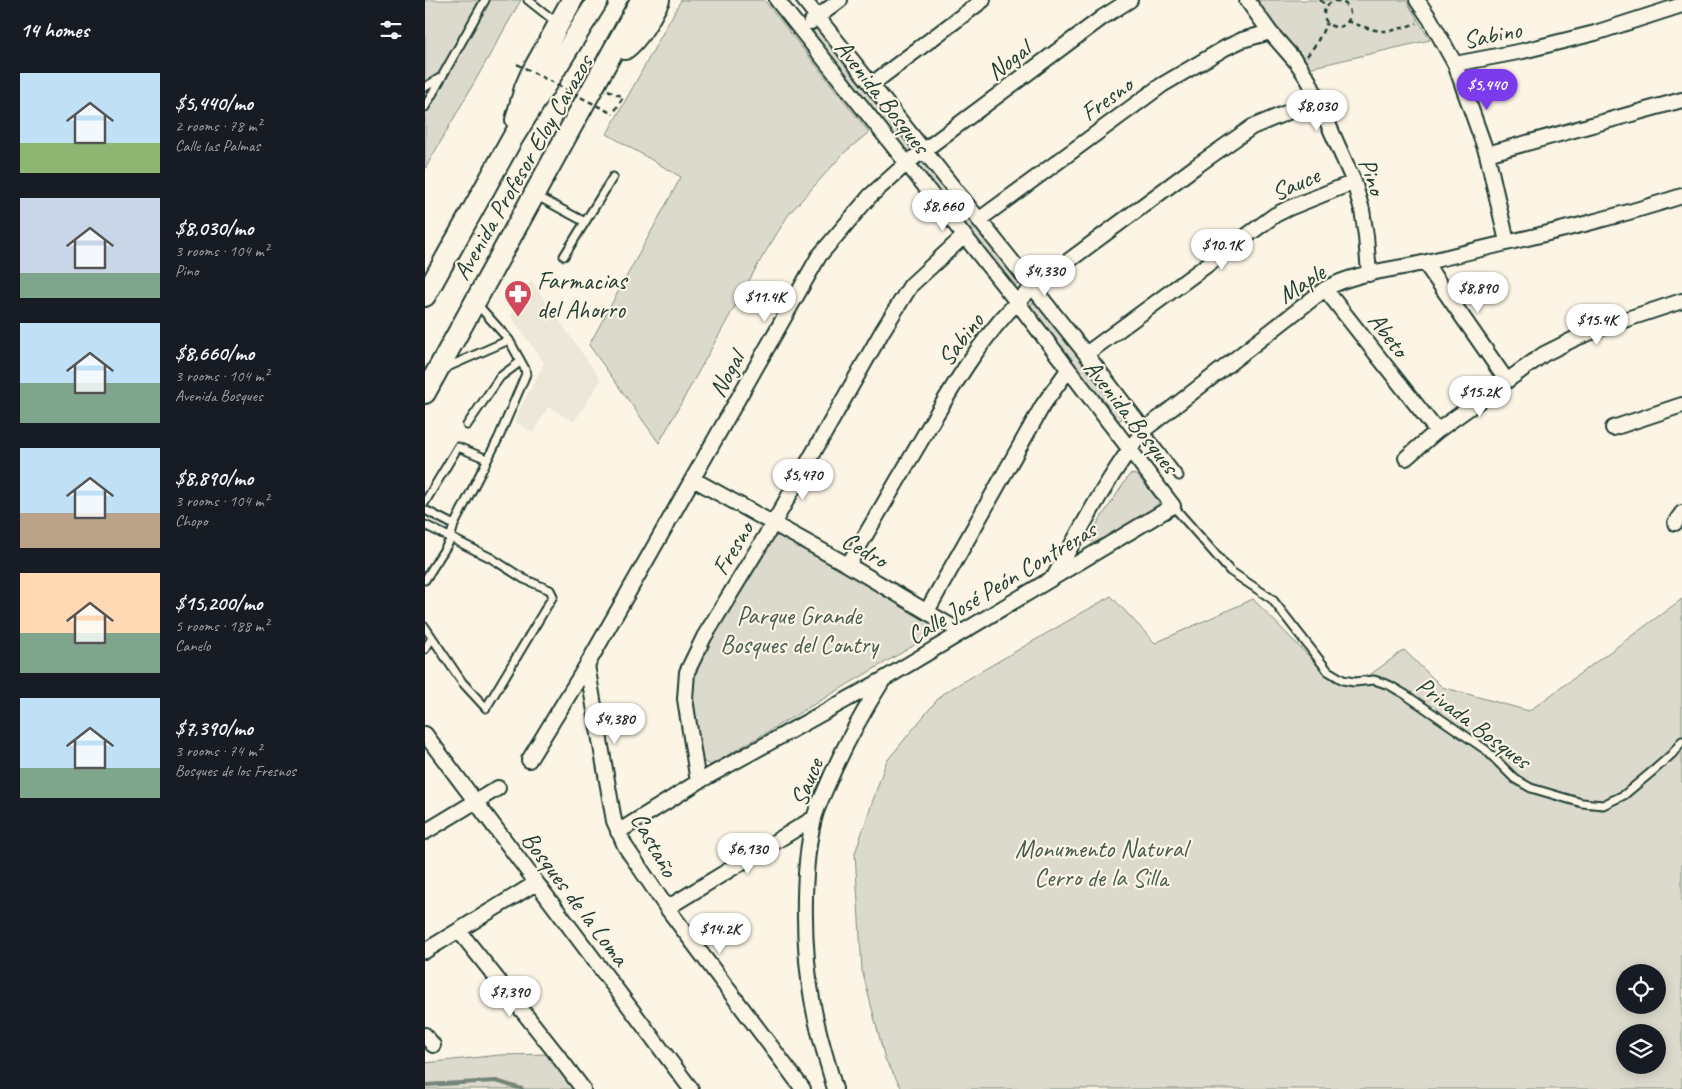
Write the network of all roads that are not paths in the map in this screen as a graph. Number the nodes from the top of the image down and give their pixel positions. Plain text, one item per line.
1 (485, 0) edge
2 (528, 0) edge
3 (572, 0) edge
4 (598, 0) edge
5 (641, 0) edge
6 (659, 0) edge
7 (777, 0) edge
8 (804, 0) edge
9 (840, 0) edge
10 (983, 0) edge
11 (1130, 0) edge
12 (1247, 0) edge
13 (1417, 0) edge
14 (1682, 5) edge
15 (817, 17) junction
16 (559, 24) junction
17 (801, 29) junction
18 (1270, 32) junction
19 (1455, 64) junction
20 (606, 65) junction
21 (442, 76) junction
22 (872, 84) junction
23 (425, 87) edge
24 (1682, 100) edge
25 (1321, 106) junction
26 (425, 107) edge
27 (512, 139) junction
28 (925, 150) junction
29 (1487, 154) junction
30 (907, 163) junction
31 (613, 176) dead end
32 (1354, 182) junction
33 (535, 194) junction
34 (1682, 196) edge
35 (980, 219) junction
36 (585, 222) junction
37 (964, 236) junction
38 (1507, 242) junction
39 (564, 256) dead end
40 (1425, 263) junction
41 (1369, 274) junction
42 (1033, 288) junction
43 (1325, 289) junction
44 (425, 296) edge
45 (1682, 301) edge
46 (475, 302) junction
47 (1017, 302) junction
48 (509, 340) junction
49 (1086, 354) junction
50 (520, 362) junction
51 (1067, 370) junction
52 (436, 372) junction
53 (1507, 381) junction
54 (425, 392) edge
55 (1682, 405) edge
56 (467, 425) dead end
57 (1613, 428) dead end
58 (1144, 430) junction
59 (1437, 431) junction
60 (1129, 449) junction
61 (1406, 458) dead end
62 (487, 459) junction
63 (1179, 476) dead end
64 (693, 479) junction
65 (425, 502) edge
66 (1173, 506) junction
67 (425, 510) edge
68 (773, 524) junction
69 (425, 525) edge
70 (454, 525) junction
71 (450, 537) junction
72 (848, 565) junction
73 (1053, 578) junction
74 (425, 580) edge
75 (927, 611) junction
76 (425, 627) edge
77 (961, 632) junction
78 (432, 638) junction
79 (425, 649) edge
80 (587, 665) junction
81 (884, 679) junction
82 (425, 734) edge
83 (1682, 741) edge
84 (529, 760) dead end
85 (698, 782) junction
86 (498, 788) dead end
87 (476, 801) junction
88 (814, 818) junction
89 (425, 832) edge
90 (618, 832) junction
91 (536, 883) junction
92 (667, 908) junction
93 (459, 931) junction
94 (425, 951) edge
95 (583, 1089) edge
96 (691, 1089) edge
97 (803, 1089) edge
98 (835, 1089) edge

1 - 21 lane
2 - 16 lane
3 - 16 main road
4 - 27 main road, Avenida Profesor Eloy Cavazos
5 - 20 main road
6 - 20 main road, Avenida Profesor Eloy Cavazos
7 - 17 street, Avenida Bosques
8 - 15 street, Avenida Bosques
9 - 15 street
10 - 22 street
11 - 28 street, Nogal
12 - 18 street, Pino
13 - 19 street
14 - 19 street, Sabino
15 - 17 street
15 - 22 street, Avenida Bosques
16 - 27 main road
17 - 30 street, Avenida Bosques
18 - 25 street, Pino
18 - 35 street, Fresno
19 - 29 street
20 - 33 main road, Avenida Profesor Eloy Cavazos
21 - 23 lane
21 - 26 lane
22 - 28 street, Avenida Bosques
24 - 29 street
25 - 32 street, Pino
25 - 42 street, Sabino
27 - 44 main road, Avenida Profesor Eloy Cavazos
28 - 30 street, Nogal
28 - 35 street, Avenida Bosques
29 - 38 street
30 - 37 street, Avenida Bosques
30 - 64 street, Nogal
31 - 36 lane
32 - 41 street, Pino
32 - 49 street, Sauce
33 - 36 lane
33 - 46 main road, Avenida Profesor Eloy Cavazos
34 - 38 street, Maple
35 - 42 street, Avenida Bosques
36 - 39 lane
37 - 47 street, Avenida Bosques
37 - 68 street, Fresno
38 - 40 street, Maple
40 - 41 street, Maple
40 - 53 street
41 - 43 street, Maple
42 - 47 street, Sabino
42 - 49 street, Avenida Bosques
43 - 58 street, Maple
43 - 59 street, Abeto
45 - 53 street
46 - 48 lane
46 - 52 main road, Avenida Profesor Eloy Cavazos
47 - 51 street, Avenida Bosques
47 - 72 street, Sabino
48 - 50 lane
48 - 52 lane
49 - 58 street, Avenida Bosques
50 - 56 lane
50 - 62 lane
51 - 60 street, Avenida Bosques
51 - 75 street
52 - 54 main road, Avenida Profesor Eloy Cavazos
53 - 59 street
55 - 57 street
58 - 60 street, Maple
58 - 63 lane
59 - 61 street
60 - 66 street, Avenida Bosques
60 - 73 street, Maple
62 - 65 lane
62 - 70 lane
64 - 68 street, Cedro
64 - 80 street, Nogal
66 - 73 street, Calle José Peón Contreras
66 - 83 lane, Privada Bosques
67 - 70 lane
68 - 72 street, Cedro
68 - 85 street, Fresno
69 - 71 lane
70 - 71 lane
71 - 74 lane
71 - 78 lane
72 - 75 street, Cedro
73 - 77 street, Calle José Peón Contreras
75 - 77 street, Cedro
76 - 78 lane
77 - 81 street, Calle José Peón Contreras
78 - 79 lane
80 - 84 street, Nogal
80 - 90 street, Castaño
81 - 85 street, Calle José Peón Contreras
81 - 88 street, Sauce
82 - 87 street, Bosques de la Loma
85 - 90 street, Calle José Peón Contreras
86 - 87 street
87 - 89 street
87 - 91 street, Bosques de la Loma
88 - 92 street
88 - 98 street, Sauce
90 - 92 street, Castaño
91 - 93 street
91 - 96 street, Bosques de la Loma
92 - 97 street, Castaño
93 - 94 street
93 - 95 street

